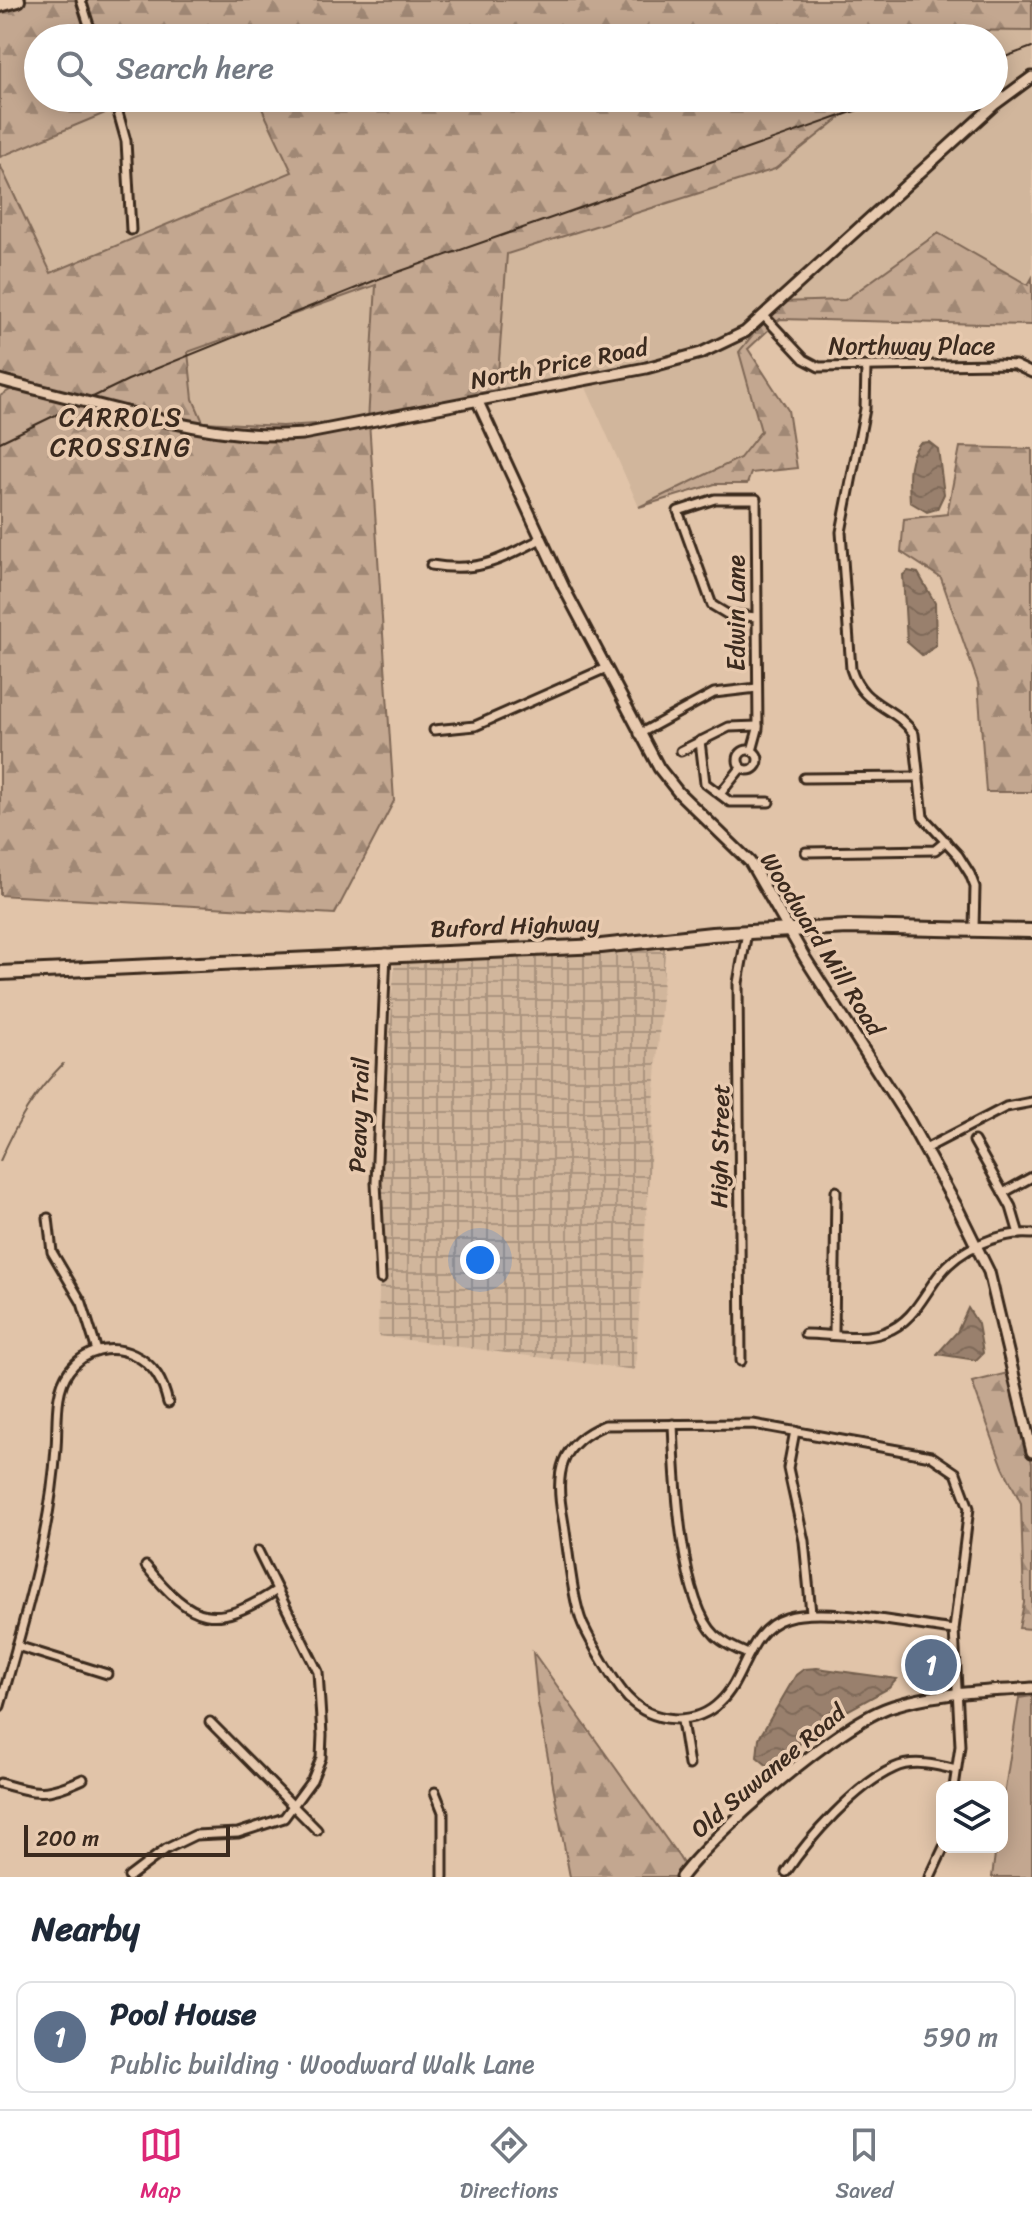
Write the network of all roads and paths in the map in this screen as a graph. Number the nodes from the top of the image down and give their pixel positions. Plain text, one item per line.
1 (18, 0) edge
2 (81, 0) edge
3 (0, 5) edge
4 (89, 24) edge
5 (1032, 77) edge
6 (1008, 95) edge
7 (118, 112) edge
8 (986, 112) edge
9 (131, 230) dead end
10 (764, 316) junction
11 (866, 367) junction
12 (1032, 373) edge
13 (0, 380) edge
14 (478, 402) junction
15 (541, 539) junction
16 (431, 565) dead end
17 (756, 617) junction
18 (604, 669) junction
19 (757, 688) junction
20 (758, 726) junction
21 (434, 730) dead end
22 (639, 734) junction
23 (700, 741) junction
24 (681, 751) dead end
25 (752, 751) junction
26 (741, 768) junction
27 (919, 777) junction
28 (804, 778) dead end
29 (720, 794) junction
30 (769, 802) dead end
31 (946, 841) junction
32 (806, 852) dead end
33 (974, 928) junction
34 (788, 930) junction
35 (1032, 931) edge
36 (747, 932) junction
37 (386, 953) junction
38 (0, 973) edge
39 (1032, 1102) edge
40 (974, 1141) dead end
41 (925, 1149) junction
42 (1032, 1177) edge
43 (836, 1191) dead end
44 (1003, 1193) junction
45 (48, 1218) dead end
46 (1019, 1234) junction
47 (1032, 1234) edge
48 (976, 1246) junction
49 (381, 1279) dead end
50 (805, 1334) dead end
51 (834, 1334) junction
52 (97, 1351) junction
53 (741, 1361) dead end
54 (168, 1403) dead end
55 (673, 1424) junction
56 (795, 1431) junction
57 (1032, 1452) edge
58 (258, 1551) dead end
59 (146, 1566) dead end
60 (277, 1590) junction
61 (811, 1613) junction
62 (954, 1630) junction
63 (17, 1646) junction
64 (748, 1654) junction
65 (107, 1674) dead end
66 (1032, 1688) edge
67 (958, 1695) junction
68 (0, 1706) edge
69 (682, 1721) junction
70 (210, 1722) dead end
71 (689, 1765) dead end
72 (956, 1770) junction
73 (83, 1779) dead end
74 (955, 1781) edge
75 (0, 1783) edge
76 (435, 1792) dead end
77 (294, 1806) junction
78 (317, 1830) dead end
79 (941, 1853) edge
80 (786, 1872) dead end
81 (129, 1877) edge
82 (443, 1877) edge
83 (681, 1877) edge
84 (930, 1877) edge

1 - 3 main road
2 - 4 street
5 - 6 street, North Price Road
7 - 9 street
8 - 10 street, North Price Road
10 - 11 street, Northway Place
10 - 14 street, North Price Road
11 - 12 street, Northway Place
11 - 27 street
13 - 14 street, North Price Road, bridge
14 - 15 street, Woodward Mill Road
15 - 16 street
15 - 18 street, Woodward Mill Road
17 - 17 street, Edwin Lane
17 - 19 street, Edwin Lane
18 - 21 street
18 - 22 street, Woodward Mill Road
19 - 20 street, Edwin Lane
19 - 22 street
20 - 23 street
20 - 25 street, Edwin Lane
22 - 34 street, Woodward Mill Road
23 - 24 street
23 - 29 street
25 - 26 street, Edwin Lane
25 - 26 street, Edwin Lane
26 - 29 street, Edwin Lane
27 - 28 street
27 - 31 street
29 - 30 street
31 - 32 street
31 - 33 street
33 - 34 main road, Buford Highway
33 - 35 main road, Buford Highway
34 - 36 main road, Buford Highway
34 - 41 street, Woodward Mill Road
36 - 37 main road, Buford Highway
36 - 53 street, High Street
37 - 38 main road, Buford Highway
37 - 49 street, Peavy Trail
39 - 41 street
40 - 44 street
41 - 48 street, Woodward Mill Road
42 - 44 street
43 - 51 street
44 - 46 street
45 - 52 street
46 - 47 street
46 - 48 street
48 - 51 street
48 - 57 street, Woodward Mill Road
50 - 51 street
52 - 54 street
52 - 63 street
55 - 56 street
55 - 64 street
55 - 69 street
56 - 61 street
56 - 62 street
58 - 60 street
59 - 60 street
60 - 77 street
61 - 62 street
61 - 64 street
62 - 67 street
63 - 65 street
63 - 68 street
64 - 69 street
66 - 67 street, Old Suwanee Road
67 - 72 street
67 - 83 street, Old Suwanee Road
69 - 71 street
70 - 77 street
72 - 74 street
72 - 80 street
73 - 75 street
76 - 82 street
77 - 78 street
77 - 81 street
79 - 84 street

